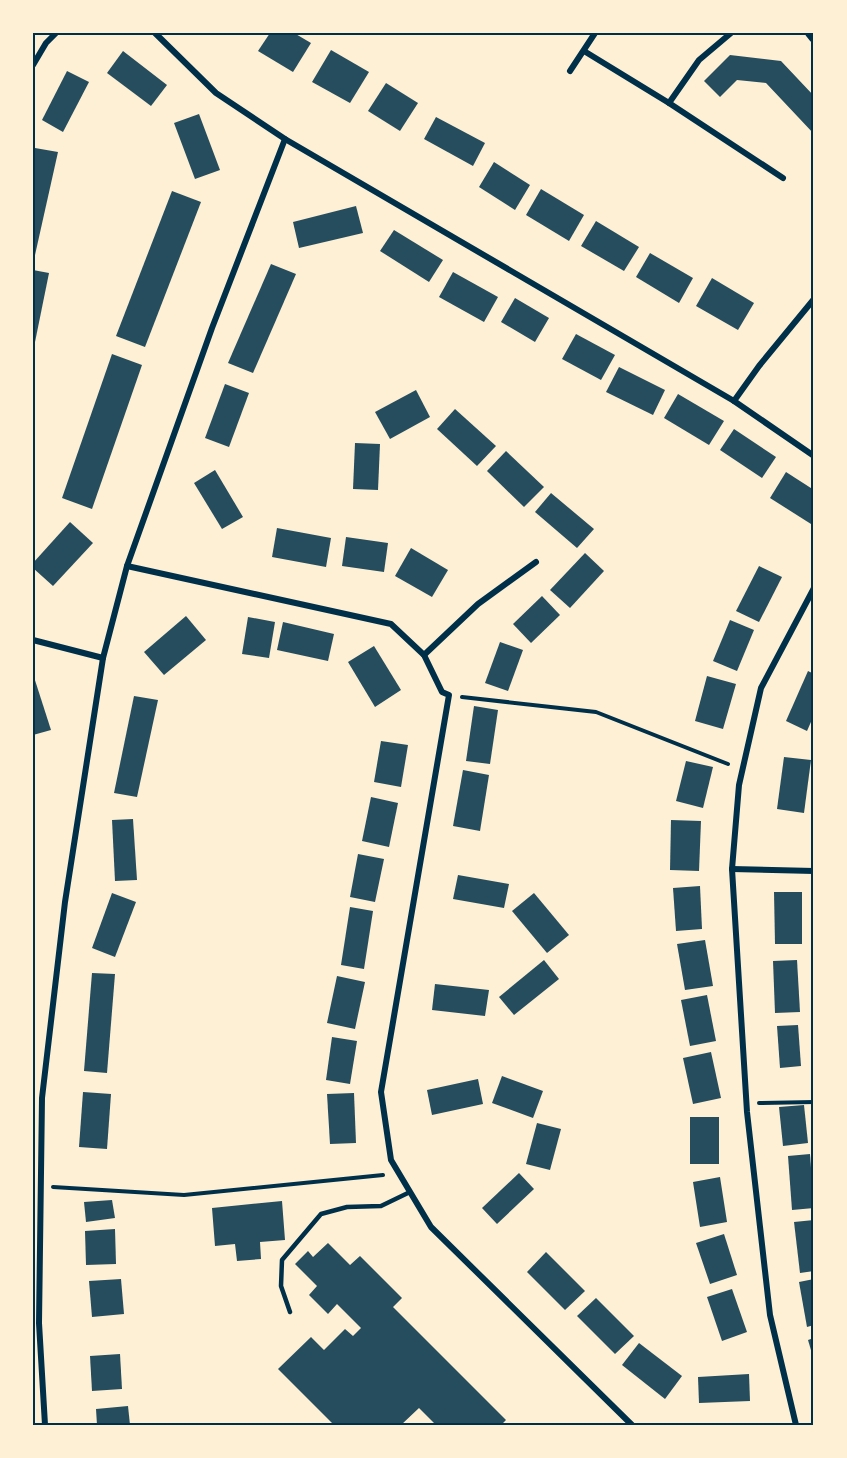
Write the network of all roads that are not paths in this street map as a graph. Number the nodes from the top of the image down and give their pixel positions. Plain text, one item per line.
1 (56, 33) edge
2 (156, 33) edge
3 (595, 33) edge
4 (731, 33) edge
5 (810, 33) edge
6 (814, 38) edge
7 (584, 51) junction
8 (33, 65) edge
9 (570, 71) dead end
10 (669, 103) junction
11 (285, 140) junction
12 (783, 178) dead end
13 (814, 300) edge
14 (734, 401) junction
15 (814, 456) edge
16 (536, 562) dead end
17 (127, 566) junction
18 (814, 588) edge
19 (33, 640) edge
20 (424, 655) junction
21 (103, 658) junction
22 (732, 869) junction
23 (814, 871) edge
24 (410, 1192) junction
25 (290, 1312) dead end
26 (45, 1425) edge
27 (633, 1425) edge
28 (796, 1425) edge

1 - 8 street
2 - 11 street
3 - 7 street
4 - 10 street
5 - 6 street
7 - 9 street
7 - 10 street
10 - 12 street
11 - 14 street
11 - 17 street
13 - 14 street
14 - 15 street
16 - 20 street
17 - 20 street
17 - 21 street
18 - 22 street
19 - 21 street
20 - 24 street
21 - 26 street
22 - 23 street
22 - 28 street
24 - 25 lane
24 - 27 street

